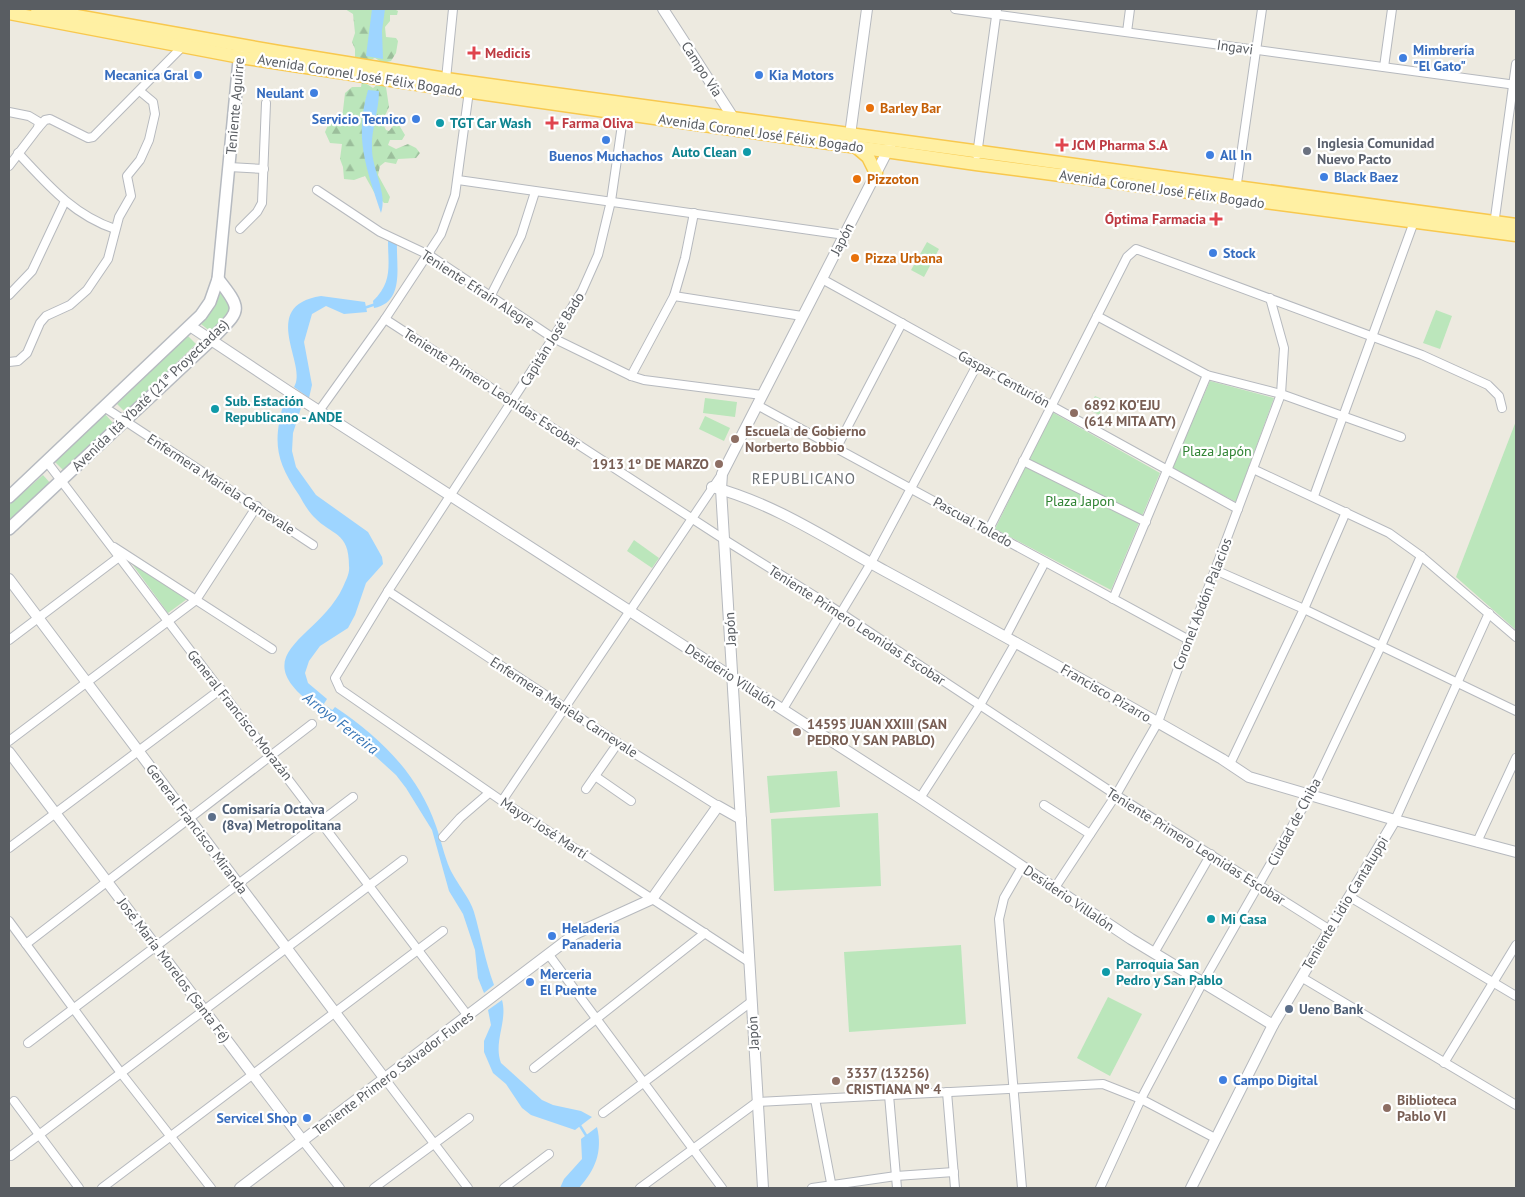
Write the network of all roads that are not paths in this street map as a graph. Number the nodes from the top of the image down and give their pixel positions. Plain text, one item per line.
1 (36, 9) edge
2 (454, 9) edge
3 (663, 9) edge
4 (867, 9) edge
5 (954, 9) edge
6 (1130, 9) edge
7 (1262, 9) edge
8 (1392, 9) edge
9 (997, 12) edge
10 (9, 14) edge
11 (1127, 32) junction
12 (187, 41) junction
13 (1256, 50) junction
14 (240, 51) junction
15 (1516, 64) edge
16 (1384, 67) junction
17 (390, 75) junction
18 (446, 79) junction
19 (1515, 85) edge
20 (469, 91) junction
21 (141, 92) junction
22 (552, 98) junction
23 (266, 103) dead end
24 (624, 108) junction
25 (9, 112) edge
26 (733, 118) junction
27 (38, 128) junction
28 (740, 129) junction
29 (853, 140) junction
30 (890, 146) junction
31 (978, 151) junction
32 (18, 153) junction
33 (976, 164) junction
34 (9, 166) edge
35 (229, 167) junction
36 (264, 169) junction
37 (876, 173) junction
38 (458, 180) junction
39 (1236, 186) junction
40 (316, 190) dead end
41 (535, 192) junction
42 (1235, 199) junction
43 (65, 200) junction
44 (611, 201) junction
45 (694, 213) junction
46 (1416, 216) junction
47 (1516, 225) edge
48 (1494, 227) junction
49 (115, 229) junction
50 (240, 229) dead end
51 (844, 235) junction
52 (1516, 235) edge
53 (429, 255) junction
54 (218, 279) junction
55 (822, 279) junction
56 (9, 295) edge
57 (674, 296) junction
58 (490, 297) junction
59 (1270, 298) junction
60 (802, 316) junction
61 (1097, 316) junction
62 (386, 318) junction
63 (902, 323) junction
64 (190, 326) junction
65 (1372, 336) junction
66 (553, 338) junction
67 (210, 340) junction
68 (9, 362) edge
69 (977, 365) junction
70 (1207, 375) junction
71 (631, 376) junction
72 (1281, 394) junction
73 (762, 395) junction
74 (513, 401) junction
75 (757, 405) junction
76 (1051, 406) junction
77 (104, 407) junction
78 (1502, 408) dead end
79 (319, 411) junction
80 (1343, 416) junction
81 (125, 421) junction
82 (1401, 437) dead end
83 (837, 447) junction
84 (1023, 461) junction
85 (47, 462) junction
86 (1253, 469) junction
87 (1167, 470) junction
88 (61, 480) junction
89 (717, 488) junction
90 (912, 488) junction
91 (451, 496) junction
92 (1314, 496) junction
93 (9, 497) edge
94 (257, 506) junction
95 (1238, 509) junction
96 (1346, 512) junction
97 (694, 518) junction
98 (1146, 522) junction
99 (9, 529) edge
100 (988, 531) junction
101 (725, 540) junction
102 (110, 544) junction
103 (314, 545) dead end
104 (1421, 556) junction
105 (119, 557) junction
106 (1045, 562) junction
107 (871, 563) junction
108 (1215, 570) junction
109 (9, 579) edge
110 (388, 591) junction
111 (1113, 599) junction
112 (196, 600) junction
113 (1304, 609) junction
114 (629, 611) junction
115 (1489, 613) junction
116 (842, 614) junction
117 (38, 617) junction
118 (166, 621) junction
119 (1006, 636) junction
120 (1516, 637) edge
121 (9, 640) edge
122 (1189, 640) junction
123 (1016, 642) junction
124 (1381, 646) junction
125 (272, 649) dead end
126 (733, 677) junction
127 (85, 682) junction
128 (1458, 682) junction
129 (221, 689) junction
130 (342, 690) joint
131 (980, 706) junction
132 (565, 708) junction
133 (783, 709) junction
134 (1516, 711) edge
135 (1158, 722) junction
136 (312, 724) dead end
137 (9, 741) edge
138 (618, 742) junction
139 (138, 751) junction
140 (9, 752) edge
141 (271, 755) junction
142 (1516, 758) edge
143 (1230, 764) junction
144 (595, 776) junction
145 (586, 789) dead end
146 (489, 793) junction
147 (1116, 795) junction
148 (1310, 795) junction
149 (353, 797) dead end
150 (920, 798) junction
151 (631, 800) dead end
152 (502, 801) junction
153 (1044, 805) dead end
154 (718, 806) junction
155 (56, 813) junction
156 (189, 818) junction
157 (741, 820) junction
158 (1395, 820) junction
159 (321, 821) junction
160 (1090, 834) junction
161 (443, 837) dead end
162 (1477, 842) junction
163 (9, 848) edge
164 (1516, 852) edge
165 (1211, 854) junction
166 (403, 860) dead end
167 (1022, 867) junction
168 (108, 882) junction
169 (238, 884) junction
170 (370, 885) junction
171 (1259, 886) junction
172 (1054, 889) junction
173 (1350, 897) junction
174 (652, 899) junction
175 (9, 921) edge
176 (1330, 930) junction
177 (442, 931) dead end
178 (705, 933) junction
179 (26, 944) junction
180 (1516, 944) edge
181 (156, 946) junction
182 (287, 948) junction
183 (418, 949) junction
184 (1154, 953) junction
185 (549, 955) junction
186 (749, 962) junction
187 (1301, 977) junction
188 (1203, 982) junction
189 (1493, 982) junction
190 (1516, 996) edge
191 (751, 1002) junction
192 (73, 1009) junction
193 (204, 1010) junction
194 (335, 1012) junction
195 (468, 1016) junction
196 (597, 1019) junction
197 (1273, 1024) junction
198 (28, 1043) dead end
199 (1444, 1063) junction
200 (534, 1068) dead end
201 (121, 1073) junction
202 (253, 1074) junction
203 (385, 1078) junction
204 (645, 1083) junction
205 (1013, 1088) junction
206 (947, 1092) junction
207 (889, 1095) junction
208 (815, 1099) junction
209 (1141, 1100) junction
210 (14, 1101) dead end
211 (757, 1102) junction
212 (1516, 1105) edge
213 (603, 1113) dead end
214 (469, 1118) dead end
215 (39, 1135) junction
216 (171, 1136) junction
217 (1215, 1138) junction
218 (303, 1141) junction
219 (435, 1144) junction
220 (694, 1149) junction
221 (549, 1154) dead end
222 (11, 1156) dead end
223 (954, 1172) junction
224 (896, 1176) junction
225 (832, 1186) edge
226 (79, 1188) edge
227 (102, 1188) edge
228 (211, 1188) edge
229 (240, 1188) edge
230 (340, 1188) edge
231 (374, 1188) edge
232 (468, 1188) edge
233 (504, 1188) edge
234 (640, 1188) edge
235 (722, 1188) edge
236 (763, 1188) edge
237 (812, 1188) edge
238 (897, 1188) edge
239 (955, 1188) edge
240 (1022, 1188) edge
241 (1100, 1188) edge
242 (1191, 1188) edge

1 - 12 main road, Avenida Coronel José Félix Bogado
2 - 18 street
3 - 26 street, Campo Vía
4 - 29 street
5 - 9 street, Ingavi
6 - 11 street
7 - 13 street
8 - 16 street
9 - 11 street, Ingavi
9 - 31 street
10 - 12 main road, Avenida Coronel José Félix Bogado
11 - 13 street, Ingavi
12 - 14 main road, Avenida Coronel José Félix Bogado
12 - 21 street
13 - 16 street, Ingavi
13 - 39 street
14 - 17 main road, Avenida Coronel José Félix Bogado
14 - 35 main road, Teniente Aguirre
15 - 19 street
16 - 19 street, Ingavi
17 - 18 main road, Avenida Coronel José Félix Bogado
17 - 20 main road, Avenida Coronel José Félix Bogado
18 - 22 main road, Avenida Coronel José Félix Bogado
19 - 48 street
20 - 22 main road, Avenida Coronel José Félix Bogado
20 - 38 street
21 - 27 street
21 - 49 street
22 - 24 main road, Avenida Coronel José Félix Bogado
23 - 36 street
24 - 26 main road, Avenida Coronel José Félix Bogado
24 - 28 main road, Avenida Coronel José Félix Bogado
24 - 44 street, Capitán José Bado
25 - 27 street
26 - 28 street, Campo Vía
26 - 29 main road, Avenida Coronel José Félix Bogado
27 - 32 street
28 - 29 main road, Avenida Coronel José Félix Bogado
29 - 30 main road, Avenida Coronel José Félix Bogado
29 - 37 main road
30 - 31 main road, Avenida Coronel José Félix Bogado
30 - 33 main road, Avenida Coronel José Félix Bogado
30 - 37 street, Japón
31 - 33 street
31 - 39 main road, Avenida Coronel José Félix Bogado
32 - 34 street
32 - 43 street
33 - 42 main road, Avenida Coronel José Félix Bogado
35 - 36 street
35 - 54 main road, Teniente Aguirre
36 - 50 street
37 - 51 street, Japón
38 - 41 street
38 - 53 street
39 - 42 street
39 - 46 main road, Avenida Coronel José Félix Bogado
40 - 53 street, Teniente Efraín Alegre
41 - 44 street
41 - 58 street
42 - 46 main road, Avenida Coronel José Félix Bogado
43 - 49 street
43 - 56 street
44 - 45 street
44 - 66 street, Capitán José Bado
45 - 51 street
45 - 57 street
46 - 48 main road, Avenida Coronel José Félix Bogado
46 - 65 street
47 - 48 main road, Avenida Coronel José Félix Bogado
48 - 52 main road, Avenida Coronel José Félix Bogado
49 - 68 street
51 - 55 street, Japón
53 - 58 street, Teniente Efraín Alegre
53 - 62 street
54 - 64 main road, Avenida Itá Ybaté (21ª Proyectadas)
54 - 67 main road, Avenida Itá Ybaté (21ª Proyectadas)
55 - 60 street, Japón
55 - 63 street, Gaspar Centurión
57 - 60 street
57 - 71 street
58 - 66 street, Teniente Efraín Alegre
59 - 61 street
59 - 65 street
59 - 72 street, Coronel Abdón Palacios
60 - 73 street, Japón
61 - 70 street
61 - 76 street
62 - 74 street, Teniente Primero Leonidas Escobar
62 - 79 street
63 - 69 street, Gaspar Centurión
63 - 83 street
64 - 67 street, Desiderio Villalón
64 - 77 main road, Avenida Itá Ybaté (21ª Proyectadas)
65 - 78 street
65 - 80 street
66 - 71 street, Teniente Efraín Alegre
66 - 74 street, Capitán José Bado
67 - 79 street, Desiderio Villalón
67 - 81 main road, Avenida Itá Ybaté (21ª Proyectadas)
69 - 76 street, Gaspar Centurión
69 - 90 street
70 - 72 street
70 - 87 street
71 - 73 street, Teniente Efraín Alegre
72 - 80 street
72 - 86 street, Coronel Abdón Palacios
73 - 75 street, Japón
74 - 91 street, Capitán José Bado
74 - 97 street, Teniente Primero Leonidas Escobar
75 - 83 street, Pascual Toledo
75 - 89 street, Japón
76 - 84 street
76 - 87 street, Gaspar Centurión
77 - 81 street, Enfermera Mariela Carnevale
77 - 85 main road, Avenida Itá Ybaté (21ª Proyectadas)
79 - 91 street, Desiderio Villalón
80 - 82 street
80 - 92 street
81 - 88 main road, Avenida Itá Ybaté (21ª Proyectadas)
81 - 94 street, Enfermera Mariela Carnevale
83 - 90 street, Pascual Toledo
84 - 98 street
84 - 100 street
85 - 88 street, General Francisco Morazán
85 - 93 main road, Avenida Itá Ybaté (21ª Proyectadas)
86 - 92 street
86 - 95 street, Coronel Abdón Palacios
87 - 95 street, Gaspar Centurión
87 - 98 street
88 - 99 main road, Avenida Itá Ybaté (21ª Proyectadas)
88 - 102 street, General Francisco Morazán
89 - 97 street
89 - 101 street, Japón
89 - 107 street, Francisco Pizarro
90 - 100 street, Pascual Toledo
90 - 107 street
91 - 110 street, Capitán José Bado
91 - 114 street, Desiderio Villalón
92 - 96 street
94 - 103 street, Enfermera Mariela Carnevale
94 - 112 street
95 - 108 street, Coronel Abdón Palacios
96 - 104 street
96 - 113 street
97 - 101 street, Teniente Primero Leonidas Escobar
97 - 114 street
98 - 111 street
100 - 106 street, Pascual Toledo
101 - 116 street, Teniente Primero Leonidas Escobar
101 - 126 street, Japón
102 - 105 street, General Francisco Morazán
102 - 112 street
104 - 115 street
104 - 124 street, Ciudad de Chiba
105 - 117 street
105 - 118 street, General Francisco Morazán
106 - 111 street, Pascual Toledo
106 - 119 street
107 - 116 street
107 - 119 street, Francisco Pizarro
108 - 113 street
108 - 122 street, Coronel Abdón Palacios
109 - 117 street, General Francisco Miranda
110 - 130 street, Capitán José Bado
110 - 132 street, Enfermera Mariela Carnevale
111 - 122 street, Pascual Toledo
112 - 118 street
112 - 125 street
113 - 124 street
113 - 143 street
114 - 126 street, Desiderio Villalón
114 - 132 street
115 - 120 street
115 - 128 street, Teniente Lidio Cantaluppi
116 - 131 street, Teniente Primero Leonidas Escobar
116 - 133 street
117 - 121 street
117 - 127 street, General Francisco Miranda
118 - 127 street
118 - 129 street, General Francisco Morazán
119 - 123 street, Francisco Pizarro
122 - 135 street, Coronel Abdón Palacios
123 - 131 street
123 - 135 street, Francisco Pizarro
124 - 128 street
124 - 148 street, Ciudad de Chiba
126 - 133 street, Desiderio Villalón
126 - 157 street, Japón
127 - 137 street
127 - 139 street, General Francisco Miranda
128 - 134 street
128 - 158 street, Teniente Lidio Cantaluppi
129 - 139 street
129 - 141 street, General Francisco Morazán
130 - 146 street, Mayor José Martí
131 - 147 street, Teniente Primero Leonidas Escobar
131 - 150 street
132 - 138 street, Enfermera Mariela Carnevale
132 - 152 street
133 - 150 street, Desiderio Villalón
135 - 143 street, Francisco Pizarro
135 - 147 street, Coronel Abdón Palacios
136 - 141 street
138 - 144 street
138 - 154 street, Enfermera Mariela Carnevale
139 - 155 street
139 - 156 street, General Francisco Miranda
140 - 155 street, José María Morelos (Santa Fé)
141 - 156 street
141 - 159 street, General Francisco Morazán
142 - 162 street
143 - 148 street, Francisco Pizarro
144 - 145 street
144 - 151 street
146 - 152 street, Mayor José Martí
146 - 161 street
147 - 160 street, Coronel Abdón Palacios
147 - 165 street, Teniente Primero Leonidas Escobar
148 - 158 street, Francisco Pizarro
148 - 171 street, Ciudad de Chiba
149 - 159 street
150 - 167 street, Desiderio Villalón
152 - 174 street, Mayor José Martí
153 - 160 street
154 - 157 street, Enfermera Mariela Carnevale
154 - 174 street
155 - 163 street
155 - 168 street, José María Morelos (Santa Fé)
156 - 168 street
156 - 169 street, General Francisco Miranda
157 - 186 street, Japón
158 - 162 street, Francisco Pizarro
158 - 173 street, Teniente Lidio Cantaluppi
159 - 169 street
159 - 170 street, General Francisco Morazán
160 - 172 street, Coronel Abdón Palacios
162 - 164 street, Francisco Pizarro
165 - 171 street, Teniente Primero Leonidas Escobar
165 - 184 street
166 - 170 street
167 - 172 street, Desiderio Villalón
167 - 205 street
168 - 179 street
168 - 181 street, José María Morelos (Santa Fé)
169 - 181 street
169 - 182 street, General Francisco Miranda
170 - 182 street
170 - 183 street, General Francisco Morazán
171 - 176 street, Teniente Primero Leonidas Escobar
171 - 188 street, Ciudad de Chiba
172 - 184 street, Desiderio Villalón
173 - 176 street, Teniente Lidio Cantaluppi
173 - 189 street
174 - 178 street, Mayor José Martí
174 - 185 street, Teniente Primero Salvador Funes
175 - 179 street
176 - 187 street, Teniente Lidio Cantaluppi
177 - 183 street
178 - 186 street, Mayor José Martí
178 - 196 street
179 - 192 street
180 - 189 street
181 - 192 street
181 - 193 street, José María Morelos (Santa Fé)
182 - 193 street
182 - 194 street, General Francisco Miranda
183 - 194 street
183 - 195 street, General Francisco Morazán
184 - 188 street, Desiderio Villalón
185 - 195 street, Teniente Primero Salvador Funes
185 - 196 street
186 - 191 street, Japón
187 - 197 street, Teniente Lidio Cantaluppi
187 - 199 street
188 - 197 street, Desiderio Villalón
188 - 209 street, Ciudad de Chiba
189 - 190 street
189 - 199 street
191 - 204 street
191 - 211 street, Japón
192 - 198 street
192 - 201 street
193 - 201 street
193 - 202 street, José María Morelos (Santa Fé)
194 - 202 street
194 - 203 street, General Francisco Miranda
195 - 203 street, Teniente Primero Salvador Funes
196 - 200 street
196 - 204 street
197 - 217 street, Teniente Lidio Cantaluppi
199 - 212 street
201 - 215 street
201 - 216 street
202 - 216 street
202 - 218 street, José María Morelos (Santa Fé)
203 - 218 street, Teniente Primero Salvador Funes
203 - 219 street
204 - 213 street
204 - 220 street
205 - 206 street
205 - 209 street
205 - 240 street
206 - 207 street
206 - 223 street
207 - 208 street
207 - 224 street
208 - 211 street
208 - 225 street
209 - 217 street
209 - 241 street, Ciudad de Chiba
210 - 215 street
211 - 220 street
211 - 236 street, Japón
214 - 219 street
215 - 222 street
215 - 226 street
216 - 227 street
216 - 228 street
217 - 242 street, Teniente Lidio Cantaluppi
218 - 229 street, Teniente Primero Salvador Funes
218 - 230 street, José María Morelos (Santa Fé)
219 - 231 street
219 - 232 street
220 - 234 street
220 - 235 street
221 - 233 street
223 - 224 street
223 - 239 street
224 - 225 street
224 - 238 street
225 - 237 street

